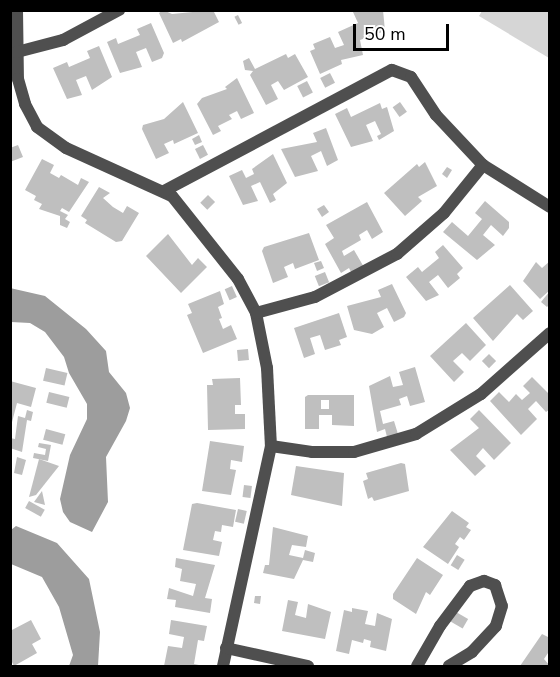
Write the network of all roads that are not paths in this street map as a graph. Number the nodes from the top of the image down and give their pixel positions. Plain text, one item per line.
1 (17, 10) edge
2 (119, 10) edge
3 (17, 52) junction
4 (483, 165) junction
5 (164, 191) junction
6 (549, 207) edge
7 (256, 313) junction
8 (549, 333) edge
9 (271, 446) junction
10 (226, 648) junction
11 (223, 666) edge
12 (308, 666) edge
13 (417, 666) edge
14 (448, 666) edge

1 - 3 street
2 - 3 street
3 - 5 street
4 - 5 street
4 - 6 street
4 - 7 street
5 - 7 street
7 - 9 street
8 - 9 street
9 - 10 street
10 - 11 street
10 - 12 street
13 - 14 street

